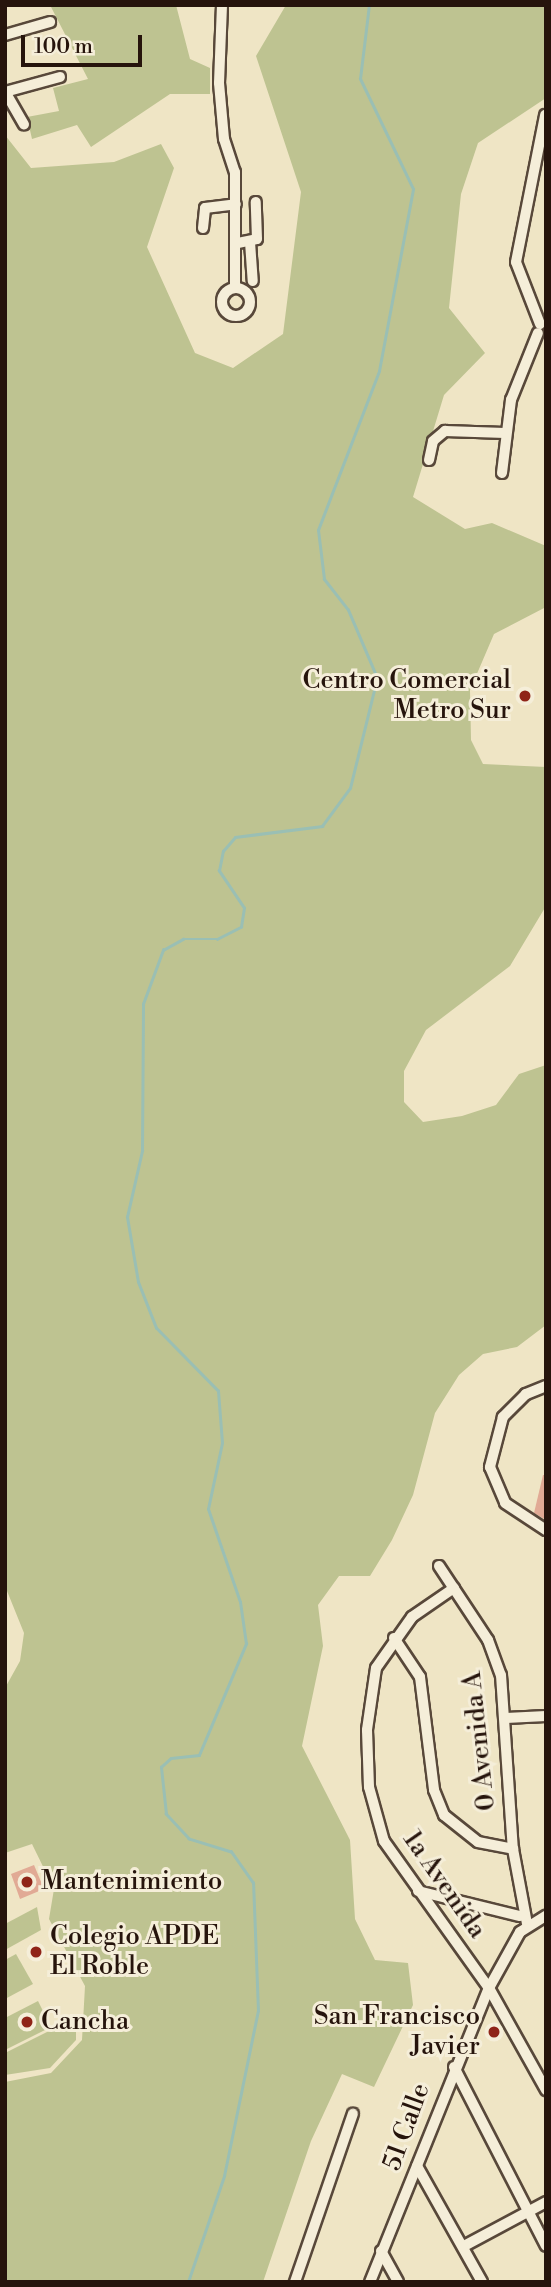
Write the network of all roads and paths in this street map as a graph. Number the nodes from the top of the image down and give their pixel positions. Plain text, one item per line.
1 (222, 5) edge
2 (50, 22) dead end
3 (5, 35) edge
4 (60, 77) dead end
5 (6, 94) edge
6 (545, 115) edge
7 (24, 125) dead end
8 (256, 202) dead end
9 (236, 204) junction
10 (203, 228) dead end
11 (244, 242) junction
12 (253, 281) dead end
13 (235, 288) dead end
14 (543, 329) edge
15 (505, 433) junction
16 (429, 460) dead end
17 (502, 472) dead end
18 (546, 1386) edge
19 (546, 1530) edge
20 (439, 1566) dead end
21 (454, 1588) junction
22 (394, 1638) junction
23 (546, 1716) edge
24 (506, 1718) junction
25 (513, 1849) junction
26 (418, 1891) junction
27 (546, 1916) edge
28 (527, 1920) junction
29 (489, 1988) junction
30 (454, 2067) junction
31 (546, 2090) edge
32 (353, 2114) dead end
33 (417, 2166) junction
34 (546, 2202) edge
35 (528, 2211) junction
36 (464, 2246) junction
37 (546, 2246) edge
38 (381, 2251) junction
39 (295, 2282) edge
40 (370, 2282) edge
41 (398, 2282) edge
42 (482, 2282) edge

1 - 9 street
2 - 3 street
4 - 5 street
5 - 7 street
6 - 14 street
8 - 11 street
9 - 10 street
9 - 11 street
11 - 12 street
11 - 13 street
14 - 15 street
15 - 16 street
15 - 17 street
18 - 19 street
20 - 21 street, 0 Avenida A
21 - 22 street
21 - 24 street, 0 Avenida A
22 - 25 street
22 - 26 street, 1a Avenida
23 - 24 street
24 - 25 street, 0 Avenida A
25 - 28 street, 0 Avenida A
26 - 28 street
26 - 29 street, 1a Avenida
27 - 28 street
28 - 29 street, 51 Calle
29 - 30 street, 51 Calle
29 - 31 street, 1a Avenida
30 - 33 street, 51 Calle
30 - 35 street
32 - 39 street
33 - 36 street
33 - 38 street, 51 Calle
34 - 35 street
35 - 36 street
35 - 37 street
36 - 42 street
38 - 40 street, 51 Calle
38 - 41 street

